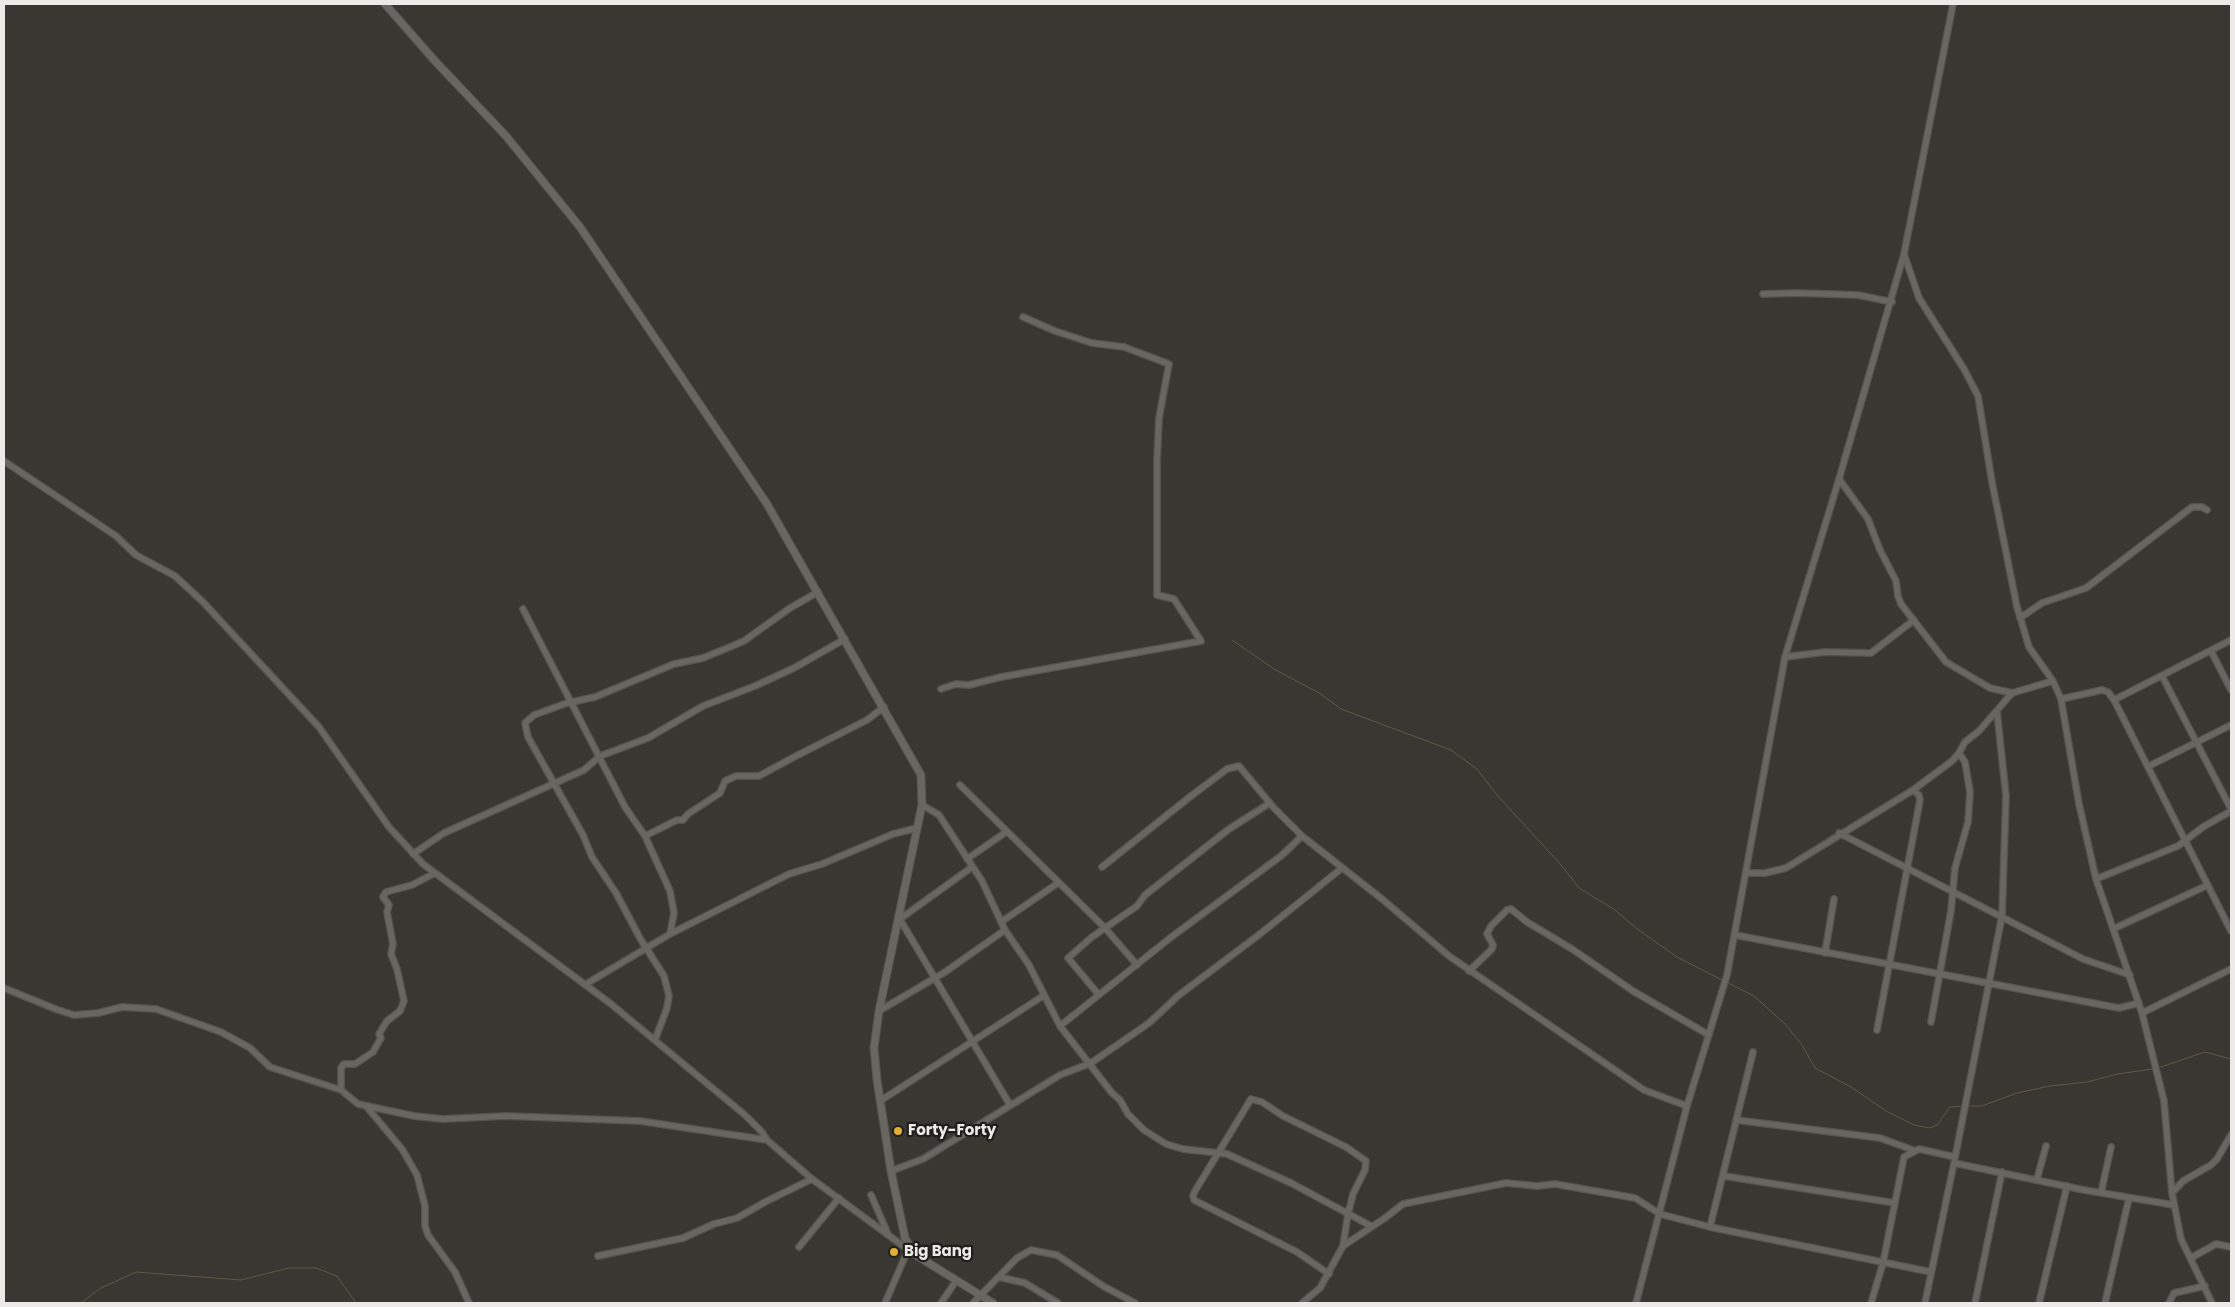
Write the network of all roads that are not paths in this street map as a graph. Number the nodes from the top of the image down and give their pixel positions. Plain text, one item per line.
1 (385, 4) edge
2 (1953, 4) edge
3 (1904, 254) junction
4 (1763, 294) dead end
5 (1892, 302) junction
6 (1023, 317) dead end
7 (4, 461) edge
8 (1839, 479) junction
9 (2207, 510) dead end
10 (818, 592) junction
11 (523, 610) dead end
12 (2020, 618) junction
13 (1914, 620) junction
14 (845, 639) junction
15 (2231, 640) edge
16 (2211, 651) junction
17 (1785, 657) junction
18 (2162, 676) junction
19 (2053, 681) junction
20 (941, 689) dead end
21 (2231, 690) edge
22 (2012, 693) junction
23 (2061, 699) junction
24 (2114, 700) junction
25 (569, 702) junction
26 (884, 707) junction
27 (1997, 712) junction
28 (2231, 725) edge
29 (2198, 742) junction
30 (1959, 753) junction
31 (600, 756) junction
32 (2149, 766) junction
33 (553, 784) junction
34 (960, 785) dead end
35 (1913, 790) junction
36 (1270, 803) junction
37 (922, 804) junction
38 (2231, 810) edge
39 (917, 828) junction
40 (1006, 832) junction
41 (1839, 834) junction
42 (645, 836) junction
43 (1302, 836) junction
44 (2186, 840) junction
45 (412, 854) junction
46 (967, 859) junction
47 (972, 867) junction
48 (1102, 867) dead end
49 (1342, 868) junction
50 (1907, 868) junction
51 (435, 873) junction
52 (1747, 873) junction
53 (2096, 879) junction
54 (1058, 883) junction
55 (2208, 885) junction
56 (1953, 891) junction
57 (1834, 900) dead end
58 (2002, 916) junction
59 (899, 918) junction
60 (1001, 922) junction
61 (1105, 928) junction
62 (2113, 929) junction
63 (1005, 930) junction
64 (2231, 931) edge
65 (670, 934) junction
66 (1735, 935) junction
67 (645, 947) junction
68 (1825, 953) junction
69 (1889, 964) junction
70 (1137, 965) junction
71 (2231, 969) edge
72 (1469, 971) junction
73 (1940, 974) junction
74 (2130, 975) junction
75 (935, 979) junction
76 (586, 984) junction
77 (1989, 984) junction
78 (4, 988) edge
79 (1099, 995) junction
80 (1043, 996) junction
81 (2139, 1003) junction
82 (879, 1011) junction
83 (2142, 1013) junction
84 (1931, 1022) dead end
85 (1060, 1026) junction
86 (1877, 1030) dead end
87 (1709, 1035) junction
88 (655, 1040) junction
89 (972, 1040) junction
90 (1753, 1052) dead end
91 (1090, 1063) junction
92 (341, 1090) junction
93 (880, 1102) junction
94 (1010, 1105) junction
95 (366, 1106) junction
96 (1688, 1106) junction
97 (1736, 1120) junction
98 (2231, 1135) edge
99 (767, 1140) junction
100 (2046, 1146) dead end
101 (2111, 1147) dead end
102 (1913, 1150) junction
103 (1218, 1154) junction
104 (1954, 1160) junction
105 (891, 1171) junction
106 (2002, 1172) junction
107 (1724, 1176) junction
108 (812, 1179) junction
109 (2037, 1179) junction
110 (2066, 1186) junction
111 (2101, 1193) junction
112 (2172, 1194) junction
113 (871, 1195) dead end
114 (839, 1198) junction
115 (2129, 1198) junction
116 (1895, 1203) junction
117 (2174, 1205) junction
118 (1348, 1214) junction
119 (1660, 1214) junction
120 (1370, 1226) junction
121 (1710, 1227) junction
122 (889, 1236) junction
123 (1343, 1246) junction
124 (799, 1247) dead end
125 (2231, 1247) edge
126 (911, 1252) junction
127 (598, 1256) dead end
128 (2191, 1258) junction
129 (1883, 1263) junction
130 (1931, 1272) junction
131 (1329, 1274) junction
132 (999, 1276) junction
133 (956, 1281) junction
134 (2205, 1286) junction
135 (981, 1296) junction
136 (469, 1303) edge
137 (885, 1303) edge
138 (941, 1303) edge
139 (973, 1303) edge
140 (994, 1303) edge
141 (1058, 1303) edge
142 (1135, 1303) edge
143 (1302, 1303) edge
144 (1636, 1303) edge
145 (1871, 1303) edge
146 (1925, 1303) edge
147 (1975, 1303) edge
148 (2039, 1303) edge
149 (2105, 1303) edge
150 (2169, 1303) edge
151 (2212, 1303) edge

1 - 10 street
2 - 3 street
3 - 5 street
3 - 12 street
4 - 5 street
5 - 8 street
6 - 20 street
7 - 45 street
8 - 13 street
8 - 17 street
9 - 12 street
10 - 14 street
10 - 25 street
11 - 25 street
12 - 19 street
13 - 17 street
13 - 22 street
14 - 26 street
14 - 31 street
15 - 16 street
16 - 18 street
16 - 21 street
17 - 52 street
18 - 24 street
18 - 29 street
19 - 22 street
19 - 23 street
22 - 27 street
23 - 24 street
23 - 53 street
24 - 32 street
25 - 31 street
25 - 33 street
26 - 37 street
26 - 42 street
27 - 30 street
27 - 58 street
28 - 29 street
29 - 32 street
29 - 38 street
30 - 35 street
30 - 56 street
31 - 33 street
31 - 42 street
32 - 44 street
33 - 45 street
33 - 67 street
34 - 40 street
35 - 41 street
35 - 50 street
36 - 43 street
36 - 48 street
36 - 61 street
37 - 39 street
37 - 46 street
38 - 44 street
39 - 59 street
39 - 65 street
40 - 46 street
40 - 54 street
41 - 50 street
41 - 52 street
42 - 65 street
43 - 49 street
43 - 70 street
44 - 53 street
44 - 55 street
45 - 51 street
46 - 47 street
47 - 59 street
47 - 60 street
49 - 72 street
49 - 91 street
50 - 56 street
50 - 69 street
51 - 76 street
51 - 92 street
52 - 66 street
53 - 62 street
54 - 60 street
54 - 61 street
55 - 62 street
55 - 64 street
56 - 58 street
56 - 73 street
57 - 68 street
58 - 74 street
58 - 77 street
59 - 75 street
59 - 82 street
60 - 63 street
61 - 70 street
61 - 79 street
62 - 74 street
63 - 75 street
63 - 80 street
65 - 67 street
66 - 68 street
66 - 87 street
67 - 76 street
67 - 88 street
68 - 69 street
69 - 73 street
69 - 86 street
70 - 79 street
71 - 83 street
72 - 87 street
72 - 96 street
73 - 77 street
73 - 84 street
74 - 81 street
75 - 82 street
75 - 89 street
76 - 88 street
77 - 81 street
77 - 104 street
78 - 92 street
79 - 85 street
80 - 85 street
80 - 89 street
81 - 83 street
82 - 93 street
83 - 112 street
85 - 91 street
87 - 96 street
88 - 99 street
89 - 93 street
89 - 94 street
90 - 97 street
91 - 94 street
91 - 103 street
92 - 95 street
93 - 105 street
94 - 105 street
95 - 99 street
95 - 136 street
96 - 119 street
97 - 102 street
97 - 107 street
98 - 112 street
99 - 108 street
100 - 109 street
101 - 111 street
102 - 104 street
102 - 116 street
103 - 118 street
103 - 118 street
103 - 131 street
104 - 106 street
104 - 130 street
105 - 126 street
106 - 109 street
106 - 147 street
107 - 116 street
107 - 121 street
108 - 114 street
108 - 127 street
109 - 110 street
110 - 111 street
110 - 148 street
111 - 115 street
112 - 117 street
113 - 122 street
114 - 122 street
114 - 124 street
115 - 117 street
115 - 149 street
116 - 129 street
117 - 128 street
118 - 120 street
118 - 123 street
119 - 120 street
119 - 121 street
119 - 144 street
120 - 123 street
121 - 129 street
122 - 126 street
123 - 131 street
125 - 128 street
126 - 133 street
126 - 137 street
128 - 134 street
129 - 130 street
129 - 145 street
130 - 146 street
131 - 143 street
132 - 135 street
132 - 141 street
132 - 142 street
133 - 135 street
133 - 138 street
134 - 150 street
134 - 151 street
135 - 139 street
135 - 140 street

